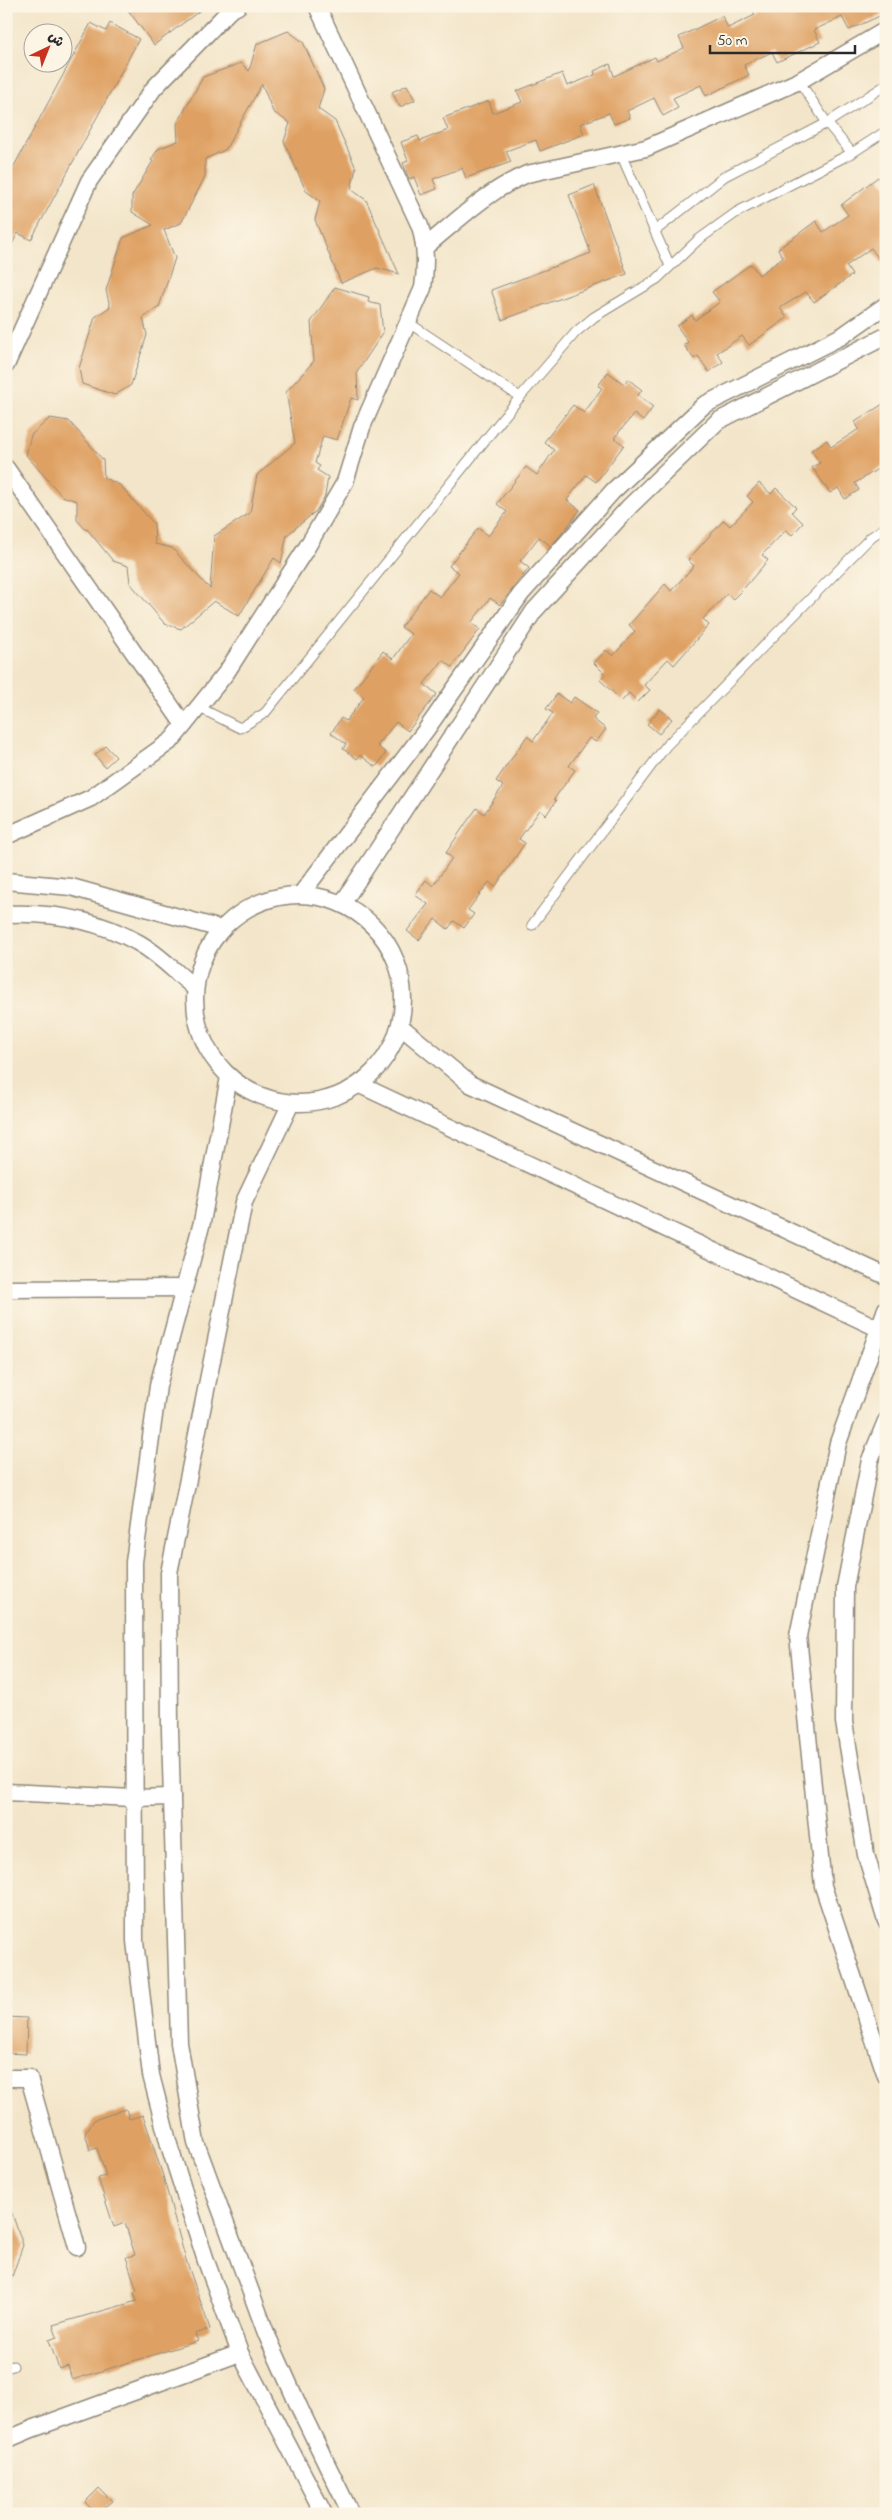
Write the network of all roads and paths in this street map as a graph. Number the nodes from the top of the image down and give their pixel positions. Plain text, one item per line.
1 (238, 6) edge
2 (317, 6) edge
3 (886, 30) edge
4 (799, 81) junction
5 (886, 85) edge
6 (826, 123) junction
7 (886, 131) edge
8 (620, 152) junction
9 (852, 154) junction
10 (655, 231) junction
11 (425, 247) junction
12 (670, 266) junction
13 (886, 305) edge
14 (409, 323) junction
15 (886, 336) edge
16 (6, 365) edge
17 (520, 397) junction
18 (6, 468) edge
19 (886, 527) edge
20 (198, 707) junction
21 (184, 725) junction
22 (6, 836) edge
23 (6, 881) edge
24 (301, 894) junction
25 (342, 904) junction
26 (6, 914) edge
27 (532, 925) dead end
28 (221, 929) junction
29 (194, 988) junction
30 (400, 1026) junction
31 (229, 1077) junction
32 (360, 1084) junction
33 (291, 1103) junction
34 (886, 1276) edge
35 (6, 1288) edge
36 (184, 1288) junction
37 (886, 1309) edge
38 (882, 1330) edge
39 (886, 1421) edge
40 (6, 1792) edge
41 (172, 1797) junction
42 (133, 1798) junction
43 (886, 1921) edge
44 (886, 2076) edge
45 (6, 2078) edge
46 (77, 2247) dead end
47 (240, 2353) junction
48 (6, 2440) edge
49 (324, 2514) edge
50 (351, 2514) edge

1 - 16 street
2 - 11 street
3 - 4 street
4 - 6 lane
4 - 8 street
5 - 6 lane
6 - 9 lane
6 - 10 lane
7 - 9 lane
8 - 10 lane
8 - 11 street
9 - 12 lane
10 - 12 lane
11 - 14 street
12 - 17 lane
13 - 24 street
14 - 17 lane
14 - 20 street
15 - 25 street
17 - 20 lane
18 - 21 street
19 - 27 lane
20 - 21 street
21 - 22 street
23 - 28 street
24 - 25 street
24 - 28 street
25 - 30 street
26 - 29 street
28 - 29 street
29 - 31 street
30 - 32 street
30 - 34 street
31 - 33 street
31 - 36 street
32 - 33 street
32 - 38 street
33 - 41 street
35 - 36 street
36 - 42 street
37 - 38 street
38 - 44 street
39 - 43 street
40 - 42 street
41 - 42 street
41 - 50 street
42 - 47 street
45 - 46 street
47 - 48 street
47 - 49 street

